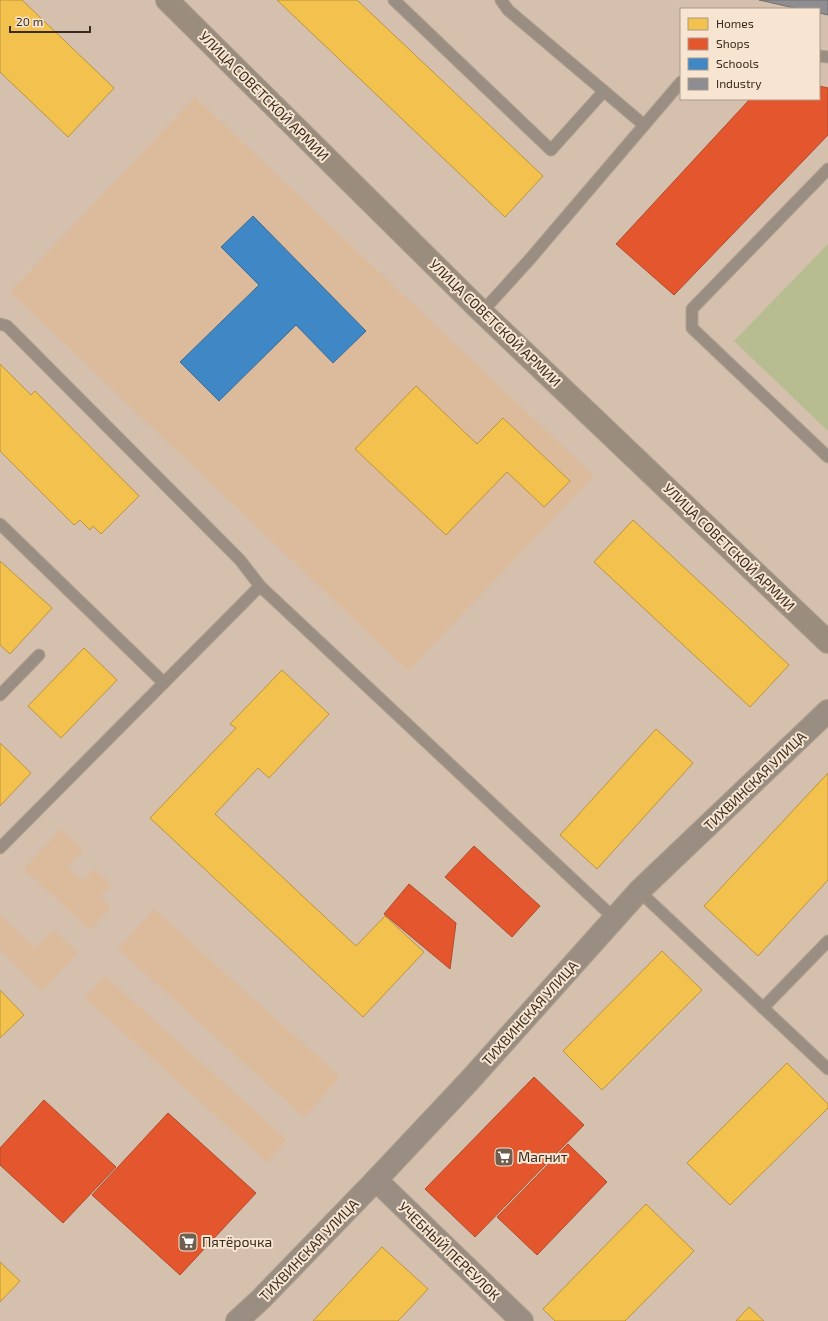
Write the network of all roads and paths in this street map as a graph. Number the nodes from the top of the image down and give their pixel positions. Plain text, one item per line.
1 (167, 0) edge
2 (394, 0) edge
3 (501, 0) edge
4 (680, 83) edge
5 (604, 91) junction
6 (644, 125) junction
7 (828, 169) edge
8 (482, 312) junction
9 (0, 324) edge
10 (828, 457) edge
11 (0, 524) edge
12 (260, 586) junction
13 (828, 642) edge
14 (39, 655) dead end
15 (164, 683) junction
16 (0, 695) edge
17 (828, 711) edge
18 (0, 848) edge
19 (640, 892) junction
20 (615, 919) junction
21 (828, 941) edge
22 (763, 1008) junction
23 (828, 1069) edge
24 (376, 1180) junction
25 (238, 1321) edge
26 (522, 1321) edge

1 - 8 main road, УЛИЦА СОВЕТСКОЙ АРМИИ
2 - 5 lane
3 - 5 lane
4 - 6 lane
5 - 6 lane
6 - 8 lane
7 - 10 lane
8 - 13 main road, УЛИЦА СОВЕТСКОЙ АРМИИ
9 - 12 lane
11 - 15 lane
12 - 15 lane
12 - 20 lane
14 - 16 lane
15 - 18 lane
17 - 19 street, ТИХВИНСКАЯ УЛИЦА
19 - 20 street, ТИХВИНСКАЯ УЛИЦА
19 - 22 lane
20 - 24 street, ТИХВИНСКАЯ УЛИЦА
21 - 22 lane
22 - 23 lane
24 - 25 street, ТИХВИНСКАЯ УЛИЦА
24 - 26 street, УЧЕБНЫЙ ПЕРЕУЛОК

